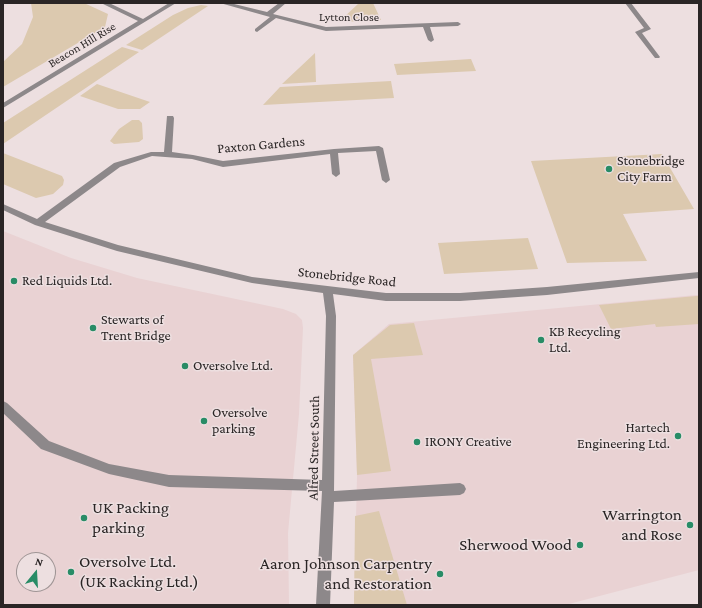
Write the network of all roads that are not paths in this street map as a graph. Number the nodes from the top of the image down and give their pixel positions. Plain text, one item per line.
1 (104, 3) edge
2 (172, 3) edge
3 (223, 3) edge
4 (283, 3) edge
5 (628, 3) edge
6 (271, 16) junction
7 (143, 21) junction
8 (458, 24) dead end
9 (426, 26) junction
10 (257, 30) dead end
11 (431, 40) dead end
12 (657, 57) dead end
13 (3, 106) edge
14 (170, 118) dead end
15 (334, 151) junction
16 (168, 154) junction
17 (336, 174) dead end
18 (386, 180) dead end
19 (3, 207) edge
20 (38, 223) junction
21 (699, 275) edge
22 (328, 291) junction
23 (3, 406) edge
24 (460, 489) dead end
25 (328, 491) junction
26 (323, 605) edge

1 - 7 street
2 - 7 street, Beacon Hill Rise
3 - 6 street, Lytton Close
4 - 6 street
5 - 12 street
6 - 9 street, Lytton Close
6 - 10 street
7 - 13 street, Beacon Hill Rise
8 - 9 street, Lytton Close
9 - 11 street
14 - 16 street
15 - 16 street, Paxton Gardens
15 - 17 street
15 - 18 street, Paxton Gardens
16 - 20 street, Paxton Gardens
19 - 20 street, Stonebridge Road
20 - 22 street, Stonebridge Road
21 - 22 street, Stonebridge Road
22 - 25 street, Alfred Street South
23 - 25 street
24 - 25 street
25 - 26 street, Alfred Street South

